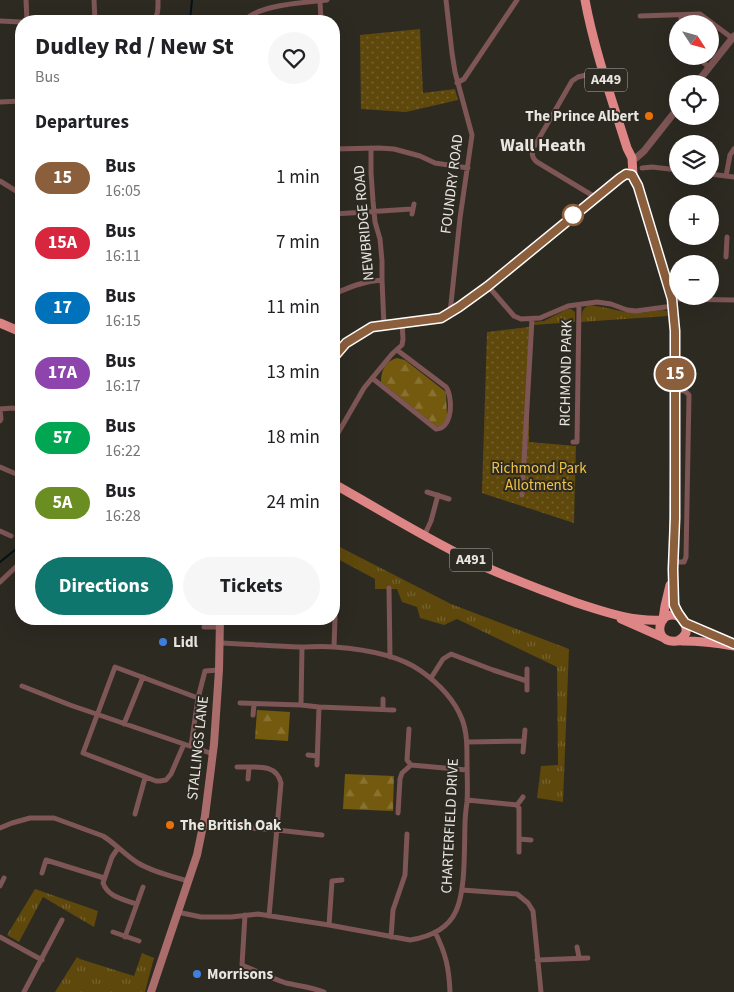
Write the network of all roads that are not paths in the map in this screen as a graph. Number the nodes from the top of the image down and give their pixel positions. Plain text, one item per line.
1 (26, 0) edge
2 (94, 0) edge
3 (158, 0) edge
4 (327, 0) edge
5 (446, 0) edge
6 (517, 0) edge
7 (585, 0) edge
8 (320, 1) edge
9 (292, 2) edge
10 (681, 14) joint
11 (27, 15) edge
12 (95, 15) edge
13 (157, 15) edge
14 (251, 15) edge
15 (321, 15) edge
16 (640, 16) dead end
17 (0, 21) edge
18 (15, 22) edge
19 (733, 37) edge
20 (706, 65) edge
21 (709, 67) junction
22 (604, 70) junction
23 (703, 75) edge
24 (457, 83) junction
25 (15, 101) edge
26 (0, 102) edge
27 (669, 119) edge
28 (371, 148) junction
29 (340, 149) edge
30 (734, 150) edge
31 (632, 158) junction
32 (652, 160) dead end
33 (652, 167) junction
34 (468, 168) junction
35 (642, 168) dead end
36 (669, 169) edge
37 (632, 175) junction
38 (719, 175) edge
39 (726, 176) junction
40 (734, 177) edge
41 (0, 181) edge
42 (15, 190) edge
43 (595, 197) junction
44 (413, 209) dead end
45 (374, 212) junction
46 (340, 214) edge
47 (727, 237) dead end
48 (728, 254) dead end
49 (382, 280) junction
50 (488, 286) junction
51 (669, 289) edge
52 (340, 292) edge
53 (719, 300) edge
54 (734, 300) edge
55 (669, 303) edge
56 (579, 305) junction
57 (673, 305) edge
58 (450, 314) junction
59 (532, 319) junction
60 (0, 323) edge
61 (402, 323) junction
62 (384, 326) junction
63 (15, 329) edge
64 (340, 350) edge
65 (397, 350) junction
66 (372, 378) junction
67 (675, 390) junction
68 (0, 409) edge
69 (15, 409) edge
70 (0, 421) edge
71 (340, 430) edge
72 (577, 442) dead end
73 (0, 467) edge
74 (15, 473) edge
75 (340, 487) edge
76 (427, 492) dead end
77 (522, 495) dead end
78 (438, 496) junction
79 (449, 499) dead end
80 (1, 533) edge
81 (11, 536) dead end
82 (424, 536) junction
83 (673, 565) junction
84 (15, 568) edge
85 (0, 582) edge
86 (389, 588) dead end
87 (610, 614) junction
88 (663, 620) junction
89 (683, 620) junction
90 (212, 625) edge
91 (220, 625) edge
92 (335, 625) edge
93 (204, 627) dead end
94 (664, 638) junction
95 (679, 640) junction
96 (220, 643) junction
97 (734, 645) edge
98 (302, 647) junction
99 (334, 647) junction
100 (390, 657) junction
101 (527, 669) dead end
102 (219, 670) junction
103 (143, 677) junction
104 (431, 678) junction
105 (527, 681) junction
106 (22, 686) dead end
107 (527, 690) dead end
108 (198, 698) junction
109 (383, 699) dead end
110 (240, 703) dead end
111 (254, 704) junction
112 (301, 705) junction
113 (319, 707) junction
114 (383, 709) junction
115 (394, 710) dead end
116 (97, 714) junction
117 (253, 715) dead end
118 (124, 724) junction
119 (409, 728) dead end
120 (525, 730) dead end
121 (524, 741) junction
122 (467, 742) junction
123 (184, 744) junction
124 (191, 746) junction
125 (523, 752) dead end
126 (213, 754) junction
127 (308, 755) dead end
128 (317, 756) junction
129 (317, 765) dead end
130 (411, 765) junction
131 (238, 767) dead end
132 (249, 768) junction
133 (467, 770) junction
134 (146, 778) junction
135 (248, 779) dead end
136 (523, 797) dead end
137 (467, 800) junction
138 (517, 805) junction
139 (135, 814) dead end
140 (398, 814) dead end
141 (222, 826) dead end
142 (0, 828) edge
143 (277, 830) junction
144 (406, 834) dead end
145 (322, 835) dead end
146 (519, 839) junction
147 (531, 840) dead end
148 (118, 848) junction
149 (518, 852) dead end
150 (42, 872) dead end
151 (4, 878) dead end
152 (104, 878) junction
153 (342, 880) dead end
154 (188, 881) junction
155 (0, 886) edge
156 (142, 886) dead end
157 (462, 890) junction
158 (136, 904) junction
159 (178, 911) junction
160 (245, 916) junction
161 (269, 916) junction
162 (62, 920) dead end
163 (329, 925) junction
164 (113, 932) dead end
165 (435, 932) junction
166 (0, 937) edge
167 (126, 937) junction
168 (391, 937) junction
169 (138, 941) dead end
170 (577, 947) dead end
171 (579, 957) junction
172 (588, 958) dead end
173 (42, 960) junction
174 (537, 960) junction
175 (24, 992) edge
176 (151, 992) edge
177 (324, 992) edge
178 (450, 992) edge
179 (541, 992) edge

1 - 11 street
2 - 12 street
3 - 13 street
4 - 8 street
5 - 24 street, FOUNDRY ROAD
6 - 24 street
7 - 22 highway, A449
8 - 9 street
8 - 15 street
9 - 14 street
10 - 16 street
10 - 19 street
17 - 18 street
19 - 21 street
20 - 21 street
21 - 23 street
22 - 31 highway, A449
22 - 43 street
24 - 34 street, FOUNDRY ROAD
25 - 26 street
27 - 31 street
28 - 29 street
28 - 34 street
28 - 45 street, NEWBRIDGE ROAD
30 - 39 street
31 - 37 highway, A449
32 - 33 street
33 - 35 street
33 - 36 street
34 - 58 street, FOUNDRY ROAD
37 - 43 main road
37 - 51 highway, A449
38 - 39 street
39 - 40 street
41 - 42 street
43 - 50 main road
44 - 45 street
45 - 46 street
45 - 49 street, NEWBRIDGE ROAD
47 - 48 street
49 - 52 street
49 - 62 street, NEWBRIDGE ROAD
50 - 58 main road
50 - 59 street
53 - 54 street
55 - 56 street
56 - 59 street
56 - 72 street, RICHMOND PARK
57 - 67 highway, A449
58 - 61 main road
59 - 77 street
60 - 63 highway
61 - 62 main road
61 - 65 street
62 - 64 main road
65 - 66 street
65 - 66 street
66 - 71 street
67 - 83 highway, A449
67 - 83 street
68 - 69 street
68 - 70 street
73 - 74 street
75 - 82 highway, A491
76 - 78 street
78 - 79 street
78 - 82 street
80 - 81 street
82 - 87 highway, A491
83 - 88 highway, A449
83 - 89 highway, A449
84 - 85 street
86 - 100 street
87 - 88 highway, A491
87 - 94 highway, A491
88 - 89 highway
88 - 94 highway
89 - 95 highway
89 - 97 highway
90 - 93 street
91 - 96 main road, STALLINGS LANE
92 - 99 street
94 - 95 highway
95 - 97 highway
96 - 98 street, CHARTERFIELD DRIVE
96 - 102 main road, STALLINGS LANE
98 - 99 street, CHARTERFIELD DRIVE
98 - 112 street
99 - 100 street, CHARTERFIELD DRIVE
100 - 104 street, CHARTERFIELD DRIVE
101 - 105 street
102 - 108 street
102 - 126 main road, STALLINGS LANE
103 - 108 street
103 - 116 street
103 - 118 street
104 - 105 street
104 - 122 street, CHARTERFIELD DRIVE
105 - 107 street
106 - 116 street
108 - 124 street
109 - 114 street
110 - 111 street
111 - 112 street
111 - 117 street
112 - 113 street
113 - 114 street
113 - 128 street
114 - 115 street
116 - 118 street
116 - 134 street
118 - 123 street
119 - 130 street
120 - 121 street
121 - 122 street
121 - 125 street
122 - 133 street, CHARTERFIELD DRIVE
123 - 124 street
123 - 134 street
124 - 126 street
126 - 154 main road, STALLINGS LANE
127 - 128 street
128 - 129 street
130 - 133 street
130 - 140 street
131 - 132 street
132 - 135 street
132 - 143 street
133 - 137 street, CHARTERFIELD DRIVE
134 - 139 street
136 - 138 street
137 - 138 street
137 - 157 street, CHARTERFIELD DRIVE
138 - 146 street
141 - 143 street
142 - 148 street
143 - 145 street
143 - 161 street
144 - 168 street
146 - 147 street
146 - 149 street
148 - 152 street
148 - 154 street
150 - 152 street
151 - 155 street
152 - 158 street
153 - 163 street
154 - 159 main road, STALLINGS LANE
156 - 158 street
157 - 165 street, CHARTERFIELD DRIVE
157 - 174 street
158 - 167 street
159 - 160 street, CHARTERFIELD DRIVE
159 - 176 main road, STALLINGS LANE
160 - 161 street, CHARTERFIELD DRIVE
160 - 177 street
161 - 163 street, CHARTERFIELD DRIVE
162 - 173 street
163 - 168 street, CHARTERFIELD DRIVE
164 - 167 street
165 - 168 street, CHARTERFIELD DRIVE
165 - 178 street
166 - 173 street
167 - 169 street
170 - 171 street
171 - 172 street
171 - 174 street
173 - 175 street
174 - 179 street

